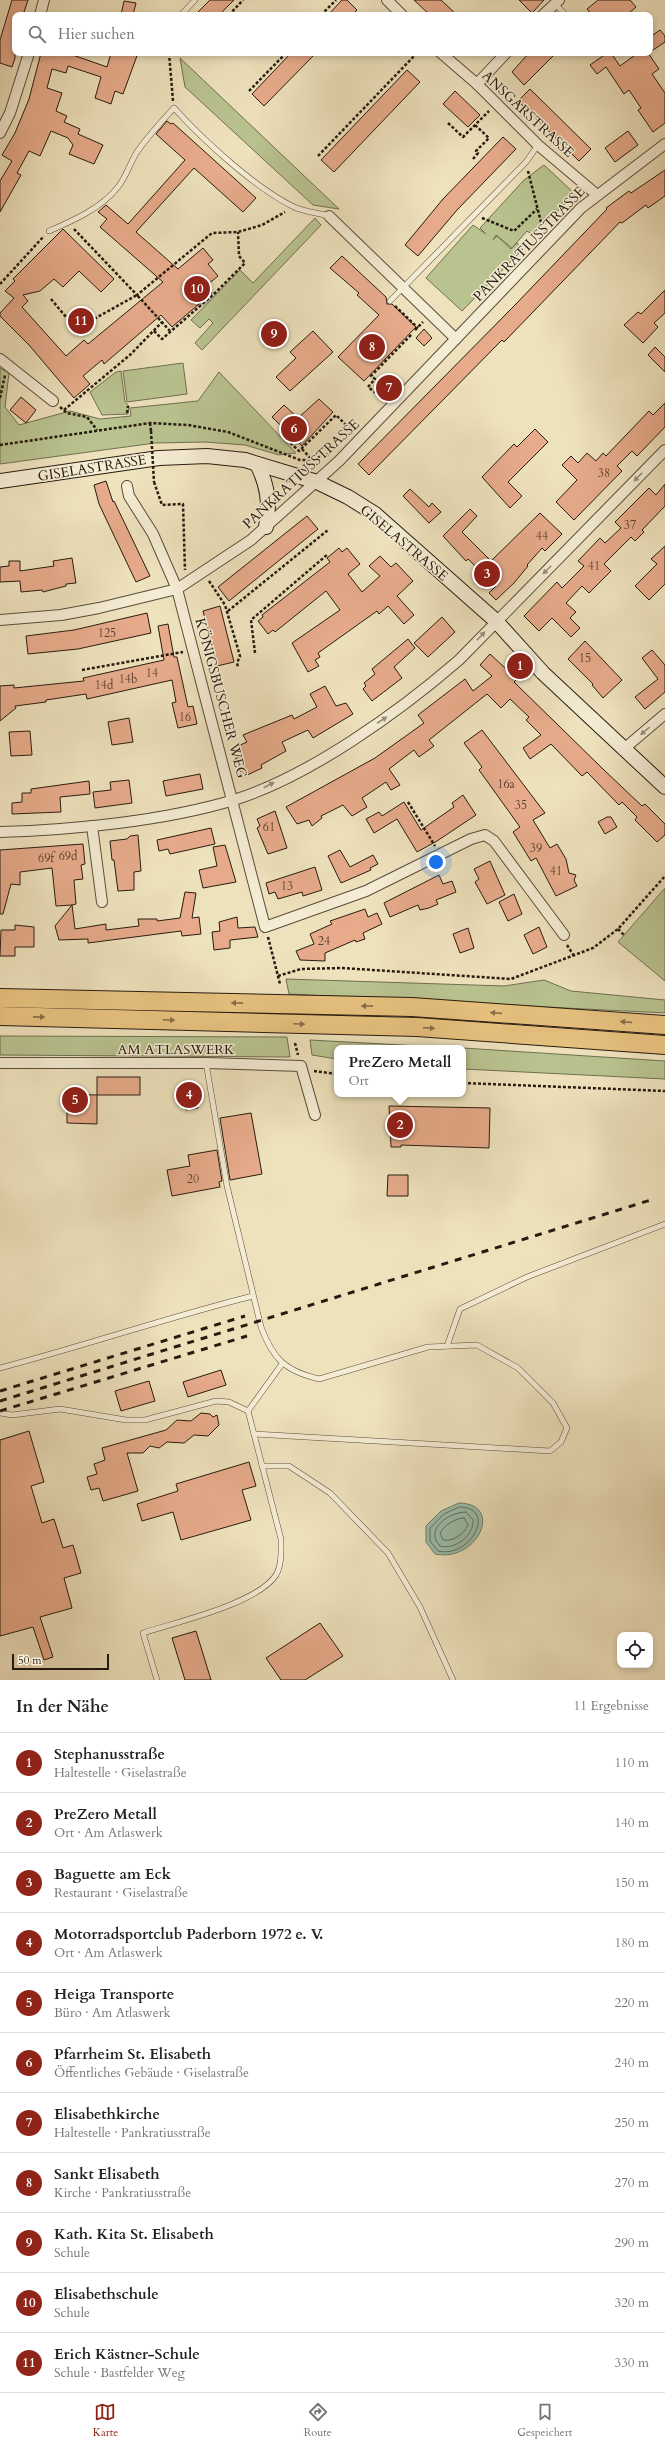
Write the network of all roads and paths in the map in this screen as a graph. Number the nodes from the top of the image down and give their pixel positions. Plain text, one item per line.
1 (44, 0) edge
2 (195, 0) edge
3 (243, 0) edge
4 (336, 0) edge
5 (387, 0) edge
6 (557, 2) edge
7 (41, 12) edge
8 (184, 12) edge
9 (231, 12) edge
10 (324, 12) edge
11 (399, 12) edge
12 (546, 12) edge
13 (564, 12) edge
14 (28, 56) edge
15 (169, 56) edge
16 (283, 56) edge
17 (414, 56) edge
18 (444, 56) edge
19 (503, 56) edge
20 (477, 84) junction
21 (249, 92) dead end
22 (174, 108) junction
23 (482, 117) dead end
24 (448, 122) dead end
25 (475, 125) junction
26 (0, 133) edge
27 (665, 144) edge
28 (538, 145) junction
29 (318, 156) dead end
30 (473, 159) dead end
31 (530, 174) dead end
32 (596, 194) junction
33 (294, 207) junction
34 (538, 208) junction
35 (329, 216) joint
36 (487, 221) dead end
37 (69, 222) junction
38 (544, 228) dead end
39 (49, 231) joint
40 (238, 232) junction
41 (0, 284) edge
42 (404, 286) junction
43 (137, 295) junction
44 (51, 299) dead end
45 (390, 301) joint
46 (162, 322) junction
47 (416, 329) dead end
48 (154, 331) junction
49 (170, 331) junction
50 (412, 334) dead end
51 (456, 339) junction
52 (4, 361) edge
53 (0, 398) edge
54 (53, 401) dead end
55 (393, 404) junction
56 (128, 406) dead end
57 (127, 413) dead end
58 (150, 423) junction
59 (349, 428) dead end
60 (98, 431) junction
61 (283, 436) dead end
62 (0, 445) edge
63 (302, 449) junction
64 (665, 450) edge
65 (312, 460) junction
66 (339, 461) junction
67 (257, 464) junction
68 (0, 481) edge
69 (317, 482) junction
70 (127, 486) dead end
71 (266, 527) junction
72 (328, 530) dead end
73 (328, 554) dead end
74 (203, 572) junction
75 (177, 589) junction
76 (228, 611) junction
77 (0, 620) edge
78 (496, 621) junction
79 (194, 650) junction
80 (255, 653) dead end
81 (238, 667) dead end
82 (82, 670) dead end
83 (665, 714) edge
84 (624, 748) junction
85 (665, 786) edge
86 (233, 800) junction
87 (408, 802) dead end
88 (92, 826) junction
89 (0, 832) edge
90 (439, 855) junction
91 (665, 876) edge
92 (102, 902) dead end
93 (265, 927) junction
94 (618, 929) junction
95 (564, 935) dead end
96 (624, 935) dead end
97 (278, 976) junction
98 (280, 984) dead end
99 (0, 998) edge
100 (0, 1016) edge
101 (665, 1025) edge
102 (665, 1045) edge
103 (0, 1063) edge
104 (206, 1063) junction
105 (301, 1066) junction
106 (334, 1074) edge
107 (466, 1083) edge
108 (665, 1091) edge
109 (315, 1115) dead end
110 (665, 1224) edge
111 (253, 1296) junction
112 (448, 1346) junction
113 (282, 1364) junction
114 (0, 1368) edge
115 (248, 1411) junction
116 (0, 1413) edge
117 (254, 1434) junction
118 (262, 1466) junction
119 (157, 1680) edge
120 (453, 1680) edge

1 - 7 street
2 - 8 lane
3 - 9 path
4 - 10 path
5 - 11 street
6 - 12 street
6 - 13 lane
14 - 26 street
15 - 22 path
16 - 21 path
17 - 29 path
18 - 20 street, ANSGARSTRASSE
19 - 20 street
20 - 28 street, ANSGARSTRASSE
22 - 33 lane
22 - 37 lane
23 - 25 path
24 - 25 path
25 - 30 path
27 - 32 street, PANKRATIUSSTRASSE
28 - 32 street, ANSGARSTRASSE
28 - 42 lane
31 - 34 path
32 - 51 street, PANKRATIUSSTRASSE
33 - 35 lane
33 - 40 path
34 - 36 path
34 - 38 path
35 - 42 street
37 - 39 lane
37 - 43 path
39 - 41 path
40 - 43 path
40 - 49 path
42 - 45 lane
42 - 51 street
43 - 44 path
43 - 46 path
45 - 47 path
46 - 48 path
46 - 49 path
48 - 49 path
48 - 60 path
50 - 55 path
51 - 55 street, PANKRATIUSSTRASSE
52 - 53 path
52 - 54 street
55 - 66 street, PANKRATIUSSTRASSE
56 - 57 path
58 - 60 path
58 - 65 path
58 - 75 path, bridge
59 - 63 path
60 - 62 path
61 - 63 path
63 - 65 path
64 -> 78 street
65 - 66 path
66 - 69 street, PANKRATIUSSTRASSE
67 - 68 main road, GISELASTRASSE
67 - 69 main road, GISELASTRASSE
67 - 71 main road
69 - 71 street, PANKRATIUSSTRASSE
69 - 78 main road, GISELASTRASSE
70 - 75 street, KÖNIGSBUSCHER WEG
71 - 74 street, PANKRATIUSSTRASSE
72 - 76 path
73 - 80 path
74 - 75 street, PANKRATIUSSTRASSE
74 - 76 path
75 - 77 street, PANKRATIUSSTRASSE
75 - 79 street, KÖNIGSBUSCHER WEG
76 - 81 path
78 - 84 main road, GISELASTRASSE
86 -> 78 street
79 - 82 path
79 - 86 street, KÖNIGSBUSCHER WEG
83 -> 84 street
84 - 85 main road, GISELASTRASSE
86 - 88 street
86 - 93 street, KÖNIGSBUSCHER WEG
87 - 90 path
88 - 89 street
88 - 92 street
90 - 93 street
90 - 95 street
91 - 94 path
93 - 97 path
94 - 96 path
94 - 97 path
97 - 98 path
101 -> 99 highway
100 -> 102 highway
103 - 104 street, AM ATLASWERK
104 - 105 street, AM ATLASWERK
104 - 111 lane
105 - 106 path
105 - 109 street
107 - 108 path
110 - 112 lane
111 - 113 lane
111 - 114 lane
112 - 113 lane
112 - 117 lane
113 - 115 lane
115 - 116 lane
115 - 117 lane
117 - 118 lane
118 - 119 lane
118 - 120 lane

